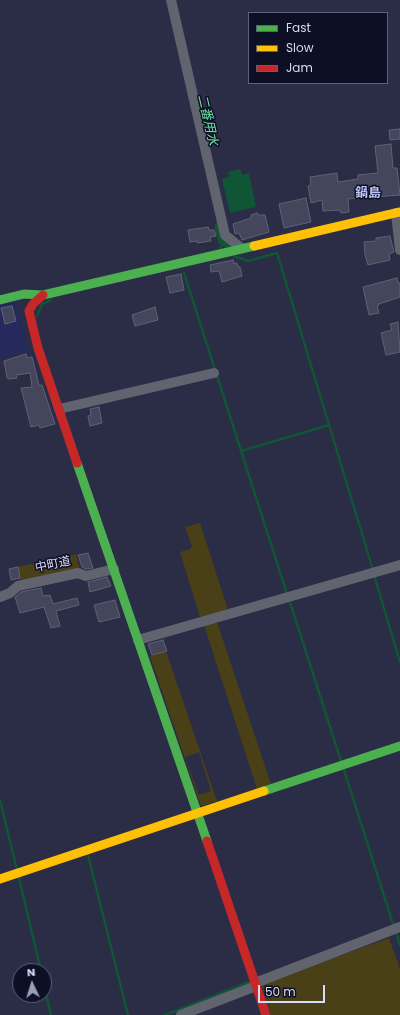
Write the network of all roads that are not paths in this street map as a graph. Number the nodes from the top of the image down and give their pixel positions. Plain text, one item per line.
1 (171, 0) edge
2 (397, 216) edge
3 (241, 248) junction
4 (400, 250) edge
5 (43, 295) junction
6 (0, 300) edge
7 (214, 373) dead end
8 (59, 409) junction
9 (400, 565) edge
10 (114, 569) junction
11 (0, 597) edge
12 (141, 639) junction
13 (400, 746) edge
14 (200, 812) junction
15 (0, 879) edge
16 (396, 928) edge
17 (255, 985) junction
18 (181, 1015) edge
19 (266, 1015) edge

1 - 3 street
2 - 3 street
2 - 4 street
3 - 5 street
5 - 6 street
5 - 8 street
7 - 8 street
8 - 10 street
9 - 12 street
10 - 11 street, 中町道
10 - 12 street
12 - 14 street
13 - 14 street
14 - 15 street
14 - 17 street
16 - 17 street
17 - 18 street
17 - 19 street

